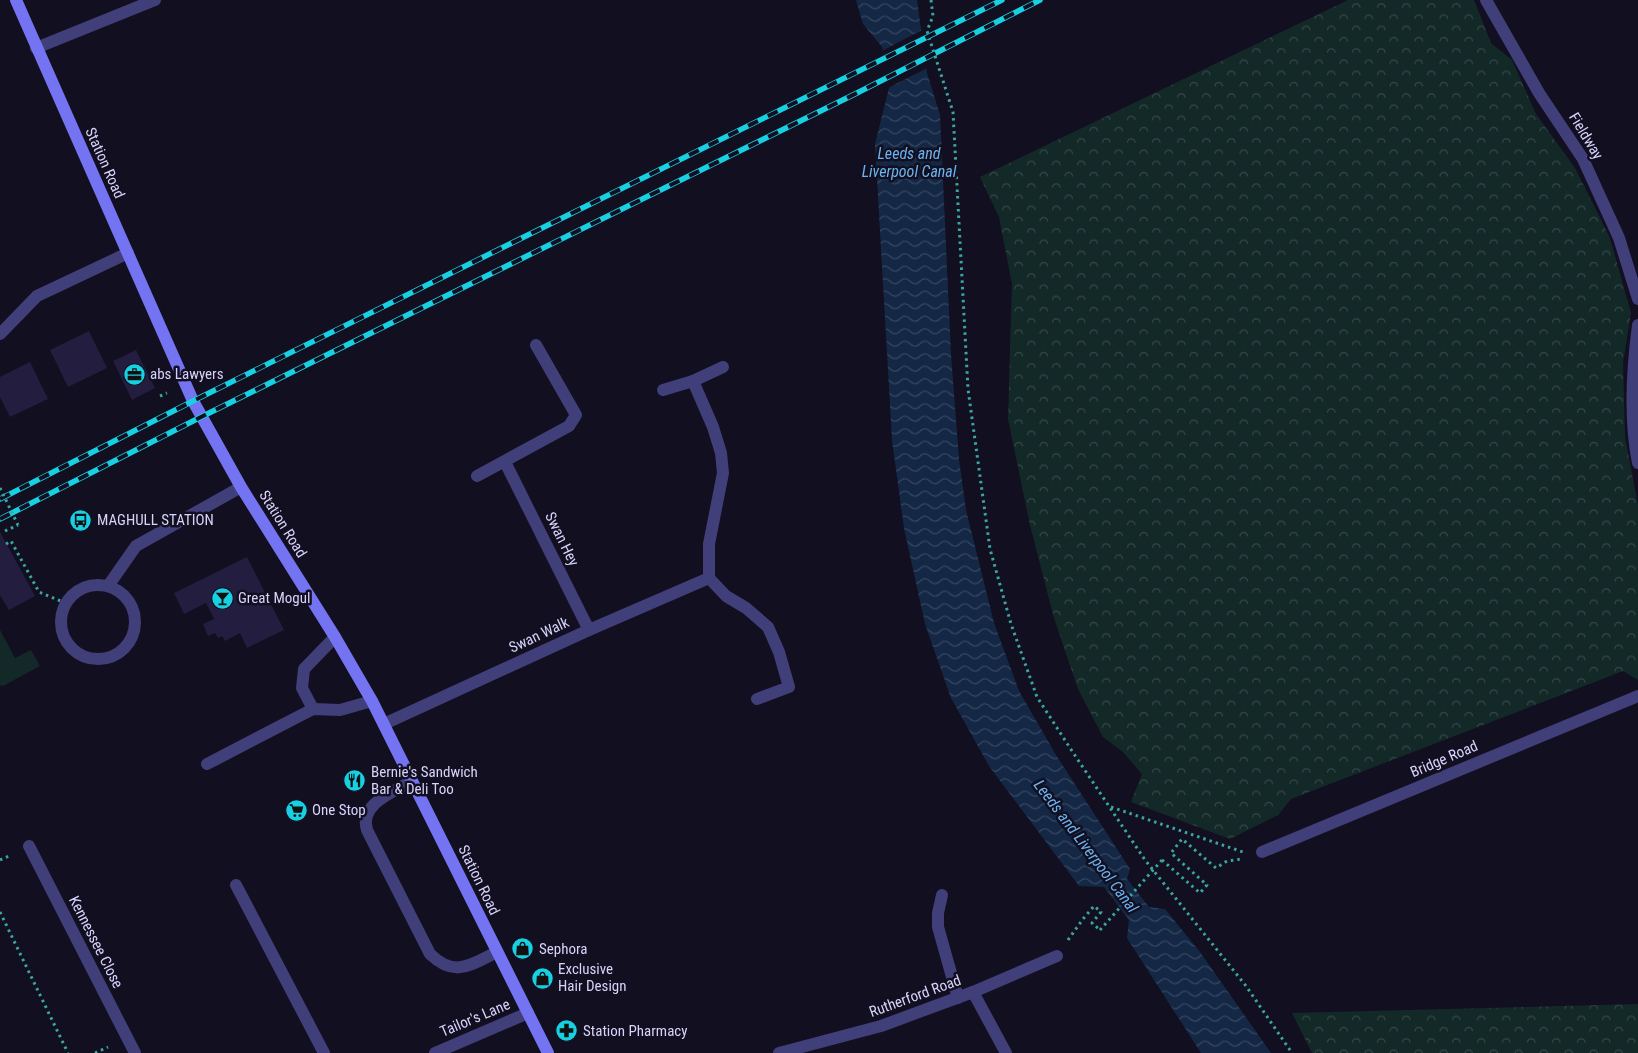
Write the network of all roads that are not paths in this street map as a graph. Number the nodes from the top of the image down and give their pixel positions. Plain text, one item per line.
1 (16, 0) edge
2 (155, 0) edge
3 (1486, 0) edge
4 (36, 48) junction
5 (128, 253) junction
6 (1638, 298) edge
7 (1638, 325) edge
8 (0, 334) edge
9 (536, 345) dead end
10 (723, 367) dead end
11 (693, 381) junction
12 (662, 390) dead end
13 (505, 462) junction
14 (1638, 463) edge
15 (477, 476) dead end
16 (241, 487) junction
17 (709, 578) junction
18 (108, 586) junction
19 (589, 630) junction
20 (335, 637) junction
21 (1638, 696) edge
22 (757, 699) dead end
23 (372, 701) junction
24 (314, 709) junction
25 (384, 724) junction
26 (207, 764) dead end
27 (412, 780) junction
28 (29, 846) dead end
29 (1259, 854) road end
30 (236, 886) dead end
31 (942, 895) dead end
32 (497, 952) junction
33 (1057, 956) dead end
34 (973, 992) junction
35 (958, 998) junction
36 (528, 1014) junction
37 (134, 1053) edge
38 (324, 1053) edge
39 (435, 1053) edge
40 (548, 1053) edge
41 (779, 1053) edge
42 (1006, 1053) edge

1 - 4 street, Station Road
2 - 4 street
3 - 6 street, Fieldway
4 - 5 street, Station Road
5 - 8 street
5 - 16 street, Station Road
7 - 14 street
9 - 13 street
10 - 11 street
11 - 12 street
11 - 17 street
13 - 15 street
13 - 19 street, Swan Hey
16 - 18 street
16 - 20 street, Station Road
17 - 19 street, Swan Walk
17 - 22 street
18 - 18 street
19 - 25 street, Swan Walk
20 - 23 street, Station Road
20 - 24 street
21 - 29 street, Bridge Road
23 - 24 street
23 - 25 street, Station Road
24 - 26 street
25 - 27 street, Station Road
27 - 32 street, Station Road
27 - 32 street
28 - 37 street, Kennessee Close
30 - 38 street
31 - 35 street
32 - 36 street, Station Road
33 - 34 street, Rutherford Road
34 - 35 street, Rutherford Road
34 - 42 street
35 - 41 street, Rutherford Road
36 - 39 street, Tailor's Lane
36 - 40 street, Station Road

